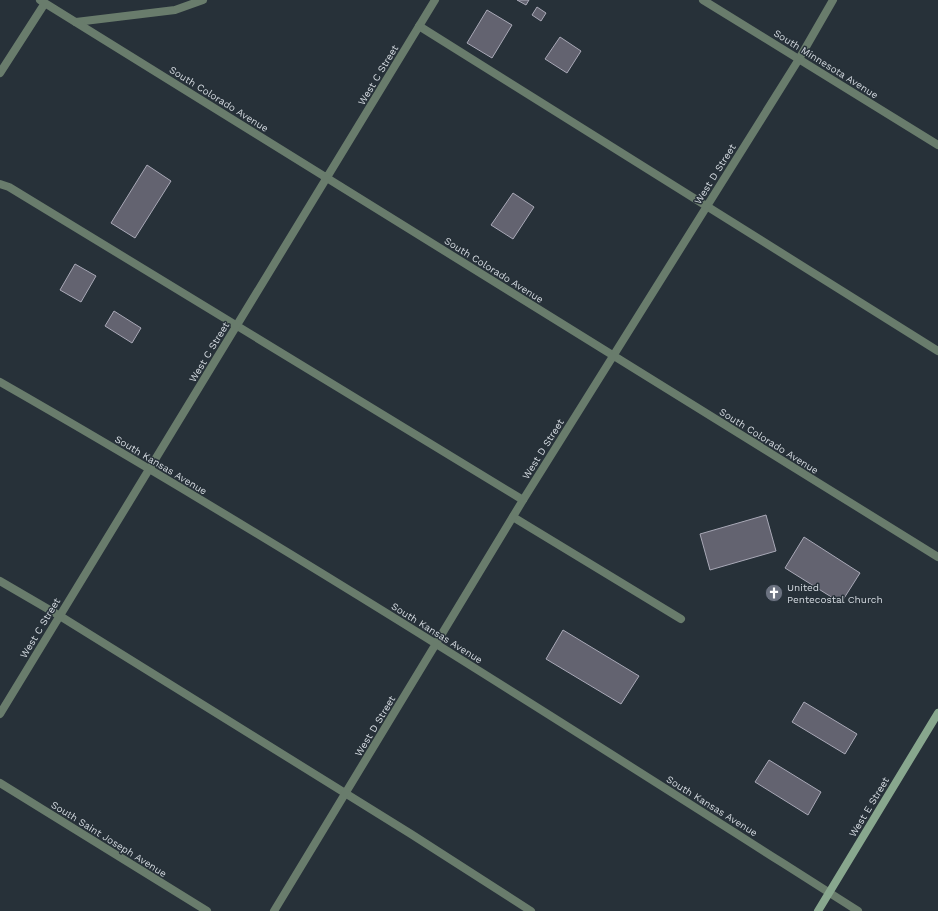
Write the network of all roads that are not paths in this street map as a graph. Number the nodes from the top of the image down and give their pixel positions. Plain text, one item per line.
1 (203, 0) edge
2 (435, 0) edge
3 (703, 0) edge
4 (833, 0) edge
5 (42, 2) edge
6 (76, 22) junction
7 (419, 26) junction
8 (799, 59) junction
9 (0, 72) edge
10 (938, 145) edge
11 (327, 178) junction
12 (0, 184) edge
13 (707, 206) junction
14 (236, 327) junction
15 (938, 351) edge
16 (613, 356) junction
17 (0, 382) edge
18 (149, 469) junction
19 (523, 500) junction
20 (513, 517) junction
21 (938, 557) edge
22 (0, 581) edge
23 (60, 616) junction
24 (681, 619) dead end
25 (436, 644) junction
26 (938, 713) edge
27 (0, 714) edge
28 (0, 783) edge
29 (346, 793) junction
30 (829, 892) junction
31 (208, 911) edge
32 (274, 911) edge
33 (531, 911) edge
34 (818, 911) edge
35 (858, 911) edge

1 - 6 street
2 - 7 street, West C Street
3 - 8 street, South Minnesota Avenue
4 - 8 street, West D Street
5 - 6 street, South Colorado Avenue
5 - 9 street
6 - 11 street, South Colorado Avenue
7 - 11 street, West C Street
7 - 13 street
8 - 10 street, South Minnesota Avenue
8 - 13 street, West D Street
11 - 14 street, West C Street
11 - 16 street, South Colorado Avenue
12 - 14 street
13 - 15 street
13 - 16 street, West D Street
14 - 18 street, West C Street
14 - 19 street
16 - 19 street, West D Street
16 - 21 street, South Colorado Avenue
17 - 18 street, South Kansas Avenue
18 - 23 street, West C Street
18 - 25 street, South Kansas Avenue
19 - 20 street, West D Street
20 - 24 street
20 - 25 street, West D Street
22 - 23 street
23 - 27 street, West C Street
23 - 29 street
25 - 29 street, West D Street
25 - 30 street, South Kansas Avenue
26 - 30 main road, West E Street
28 - 31 street, South Saint Joseph Avenue
29 - 32 street, West D Street
29 - 33 street
30 - 34 main road, West E Street
30 - 35 street, South Kansas Avenue

